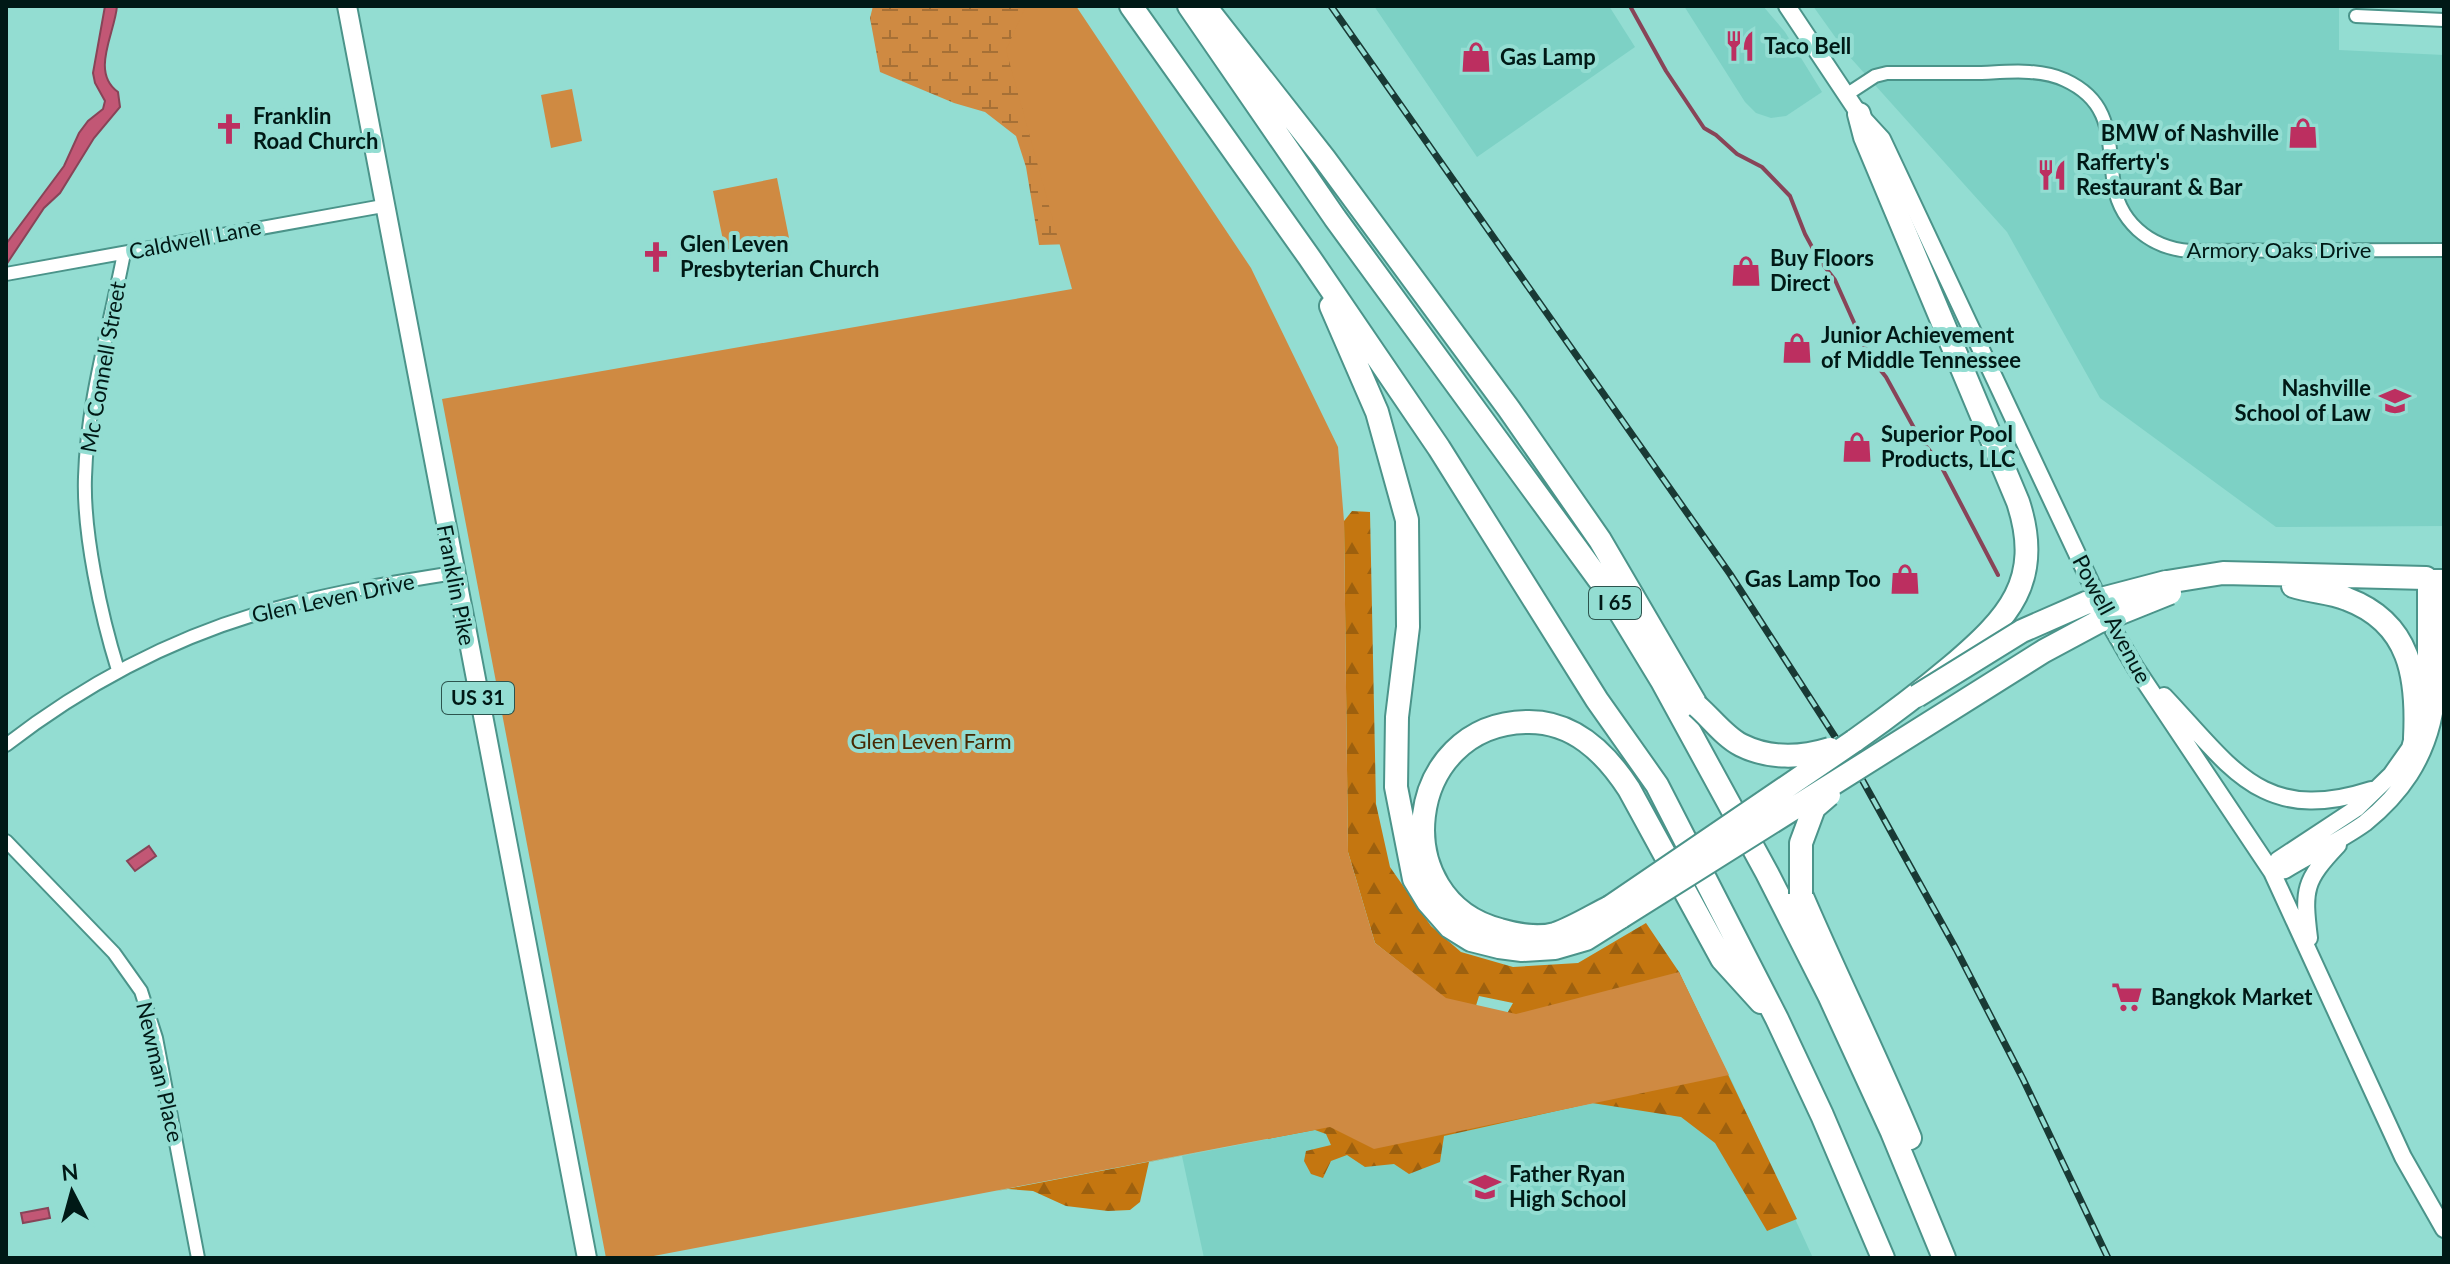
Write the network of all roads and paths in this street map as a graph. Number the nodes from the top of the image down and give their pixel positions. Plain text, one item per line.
1 (347, 6) edge
2 (1131, 6) edge
3 (1189, 6) edge
4 (1205, 6) edge
5 (1787, 6) edge
6 (2356, 16) dead end
7 (2444, 20) edge
8 (1846, 95) junction
9 (1859, 114) junction
10 (383, 206) junction
11 (2444, 250) edge
12 (124, 253) junction
13 (1309, 257) junction
14 (6, 274) edge
15 (454, 573) junction
16 (2436, 578) edge
17 (2293, 586) junction
18 (2168, 587) junction
19 (2442, 633) edge
20 (2135, 667) junction
21 (118, 670) junction
22 (1917, 696) junction
23 (2415, 738) junction
24 (1854, 741) junction
25 (6, 745) edge
26 (1867, 763) junction
27 (2375, 789) junction
28 (2348, 834) junction
29 (6, 841) edge
30 (2272, 872) junction
31 (1615, 912) junction
32 (2311, 956) junction
33 (1777, 1019) junction
34 (2444, 1229) edge
35 (198, 1258) edge
36 (587, 1258) edge
37 (1883, 1258) edge
38 (1944, 1258) edge
39 (1959, 1258) edge

1 - 10 main road, Franklin Pike / US 31
2 - 13 highway
3 - 38 highway, I 65
4 - 24 highway, bridge
5 - 8 main road, Powell Avenue
6 - 7 street
8 - 9 main road, Powell Avenue
8 - 11 street, Armory Oaks Drive
9 - 20 main road, Powell Avenue
9 - 22 highway, bridge
10 - 12 street, Caldwell Lane
10 - 15 main road, Franklin Pike / US 31
12 - 14 street, Caldwell Lane
12 - 21 street, Mc Connell Street
13 - 31 highway
13 - 33 highway
15 - 21 street, Glen Leven Drive
15 - 36 main road, Franklin Pike / US 31
16 - 17 highway
16 - 18 highway
16 - 19 main road
16 - 23 main road
17 - 18 highway
17 - 23 highway
18 - 22 highway, bridge
18 - 26 highway, bridge
19 - 28 main road
20 - 27 main road
20 - 30 main road, Powell Avenue
21 - 25 street, Glen Leven Drive
22 - 24 highway
23 - 27 main road
24 - 31 highway, bridge
26 - 31 highway, bridge
26 - 39 highway, bridge
27 - 30 main road
28 - 30 main road
28 - 32 main road
29 - 35 street, Newman Place
30 - 32 main road, Powell Avenue
31 - 33 highway
32 - 34 main road, Powell Avenue
33 - 37 highway

